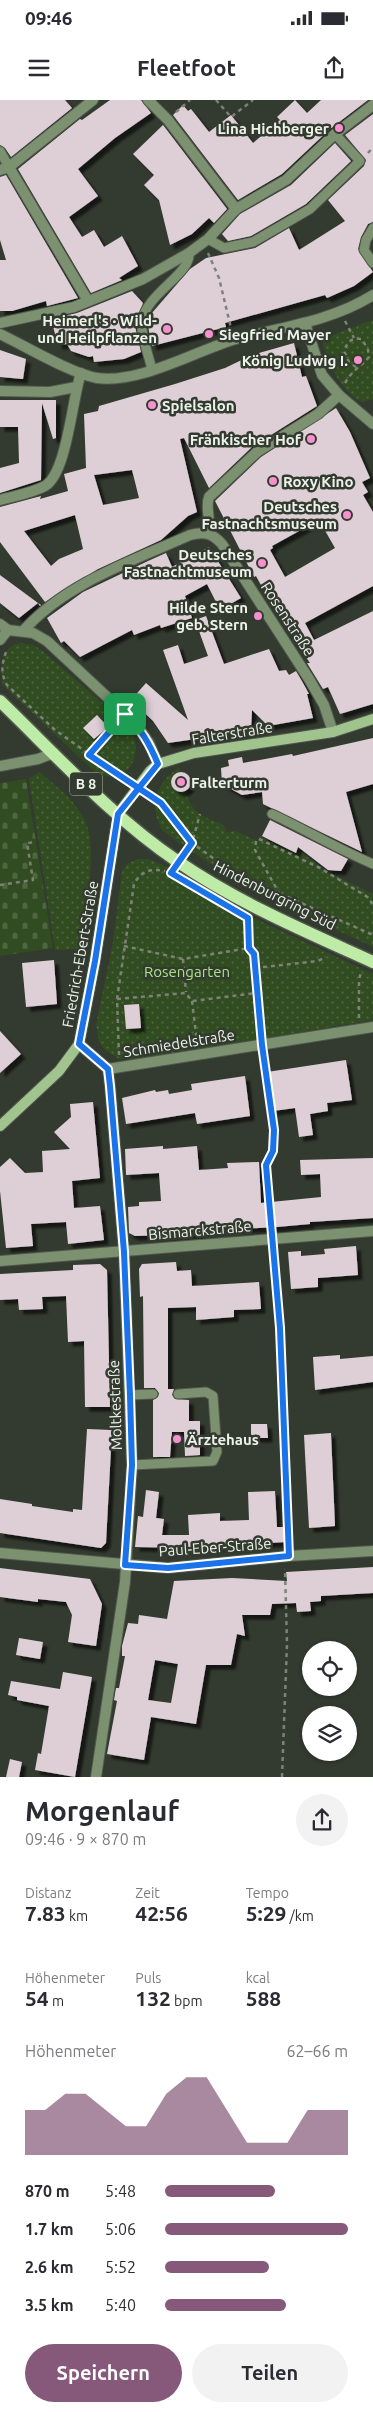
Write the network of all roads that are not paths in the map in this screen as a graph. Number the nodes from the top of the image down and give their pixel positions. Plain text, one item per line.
1 (93, 100) edge
2 (148, 100) edge
3 (373, 105) edge
4 (335, 134) junction
5 (0, 151) edge
6 (4, 168) edge
7 (236, 209) junction
8 (373, 228) edge
9 (208, 239) junction
10 (189, 253) junction
11 (373, 263) edge
12 (373, 295) edge
13 (88, 301) junction
14 (0, 322) edge
15 (305, 323) junction
16 (0, 334) edge
17 (152, 370) junction
18 (81, 373) junction
19 (76, 388) junction
20 (0, 392) edge
21 (339, 395) junction
22 (373, 424) edge
23 (0, 500) edge
24 (208, 533) junction
25 (4, 627) edge
26 (23, 631) junction
27 (0, 640) edge
28 (0, 701) edge
29 (373, 719) edge
30 (333, 732) junction
31 (54, 753) junction
32 (158, 764) junction
33 (0, 766) edge
34 (118, 814) junction
35 (272, 814) dead end
36 (373, 864) edge
37 (373, 962) edge
38 (369, 1023) edge
39 (79, 1044) junction
40 (108, 1069) junction
41 (0, 1126) edge
42 (373, 1231) edge
43 (124, 1252) junction
44 (0, 1261) edge
45 (153, 1394) dead end
46 (178, 1394) dead end
47 (130, 1395) junction
48 (132, 1465) junction
49 (373, 1552) edge
50 (0, 1553) edge
51 (125, 1565) junction
52 (96, 1777) edge

1 - 6 street
2 - 7 street
3 - 4 street
4 - 7 street
4 - 9 lane
5 - 6 lane
6 - 13 street
7 - 9 street
8 - 11 lane
9 - 10 street
10 - 13 street
10 - 17 lane
12 - 15 street
13 - 14 street
15 - 17 street
15 - 21 street
16 - 18 street
17 - 18 street
18 - 19 street
19 - 20 street
19 - 23 street
21 - 22 street
21 - 24 street
24 - 26 street
24 - 30 street, Rosenstraße
25 - 26 street
25 - 27 street
26 - 32 street
28 - 31 main road, B 8
29 - 30 street, Falterstraße
30 - 32 street, Falterstraße
31 - 33 street
31 - 34 main road, B 8
32 - 34 street
34 - 37 main road, Hindenburgring Süd
34 - 39 street, Friedrich-Ebert-Straße
35 - 36 lane
38 - 40 street, Schmiedelstraße
39 - 40 street
39 - 41 street, Friedrich-Ebert-Straße
40 - 43 street, Moltkestraße
42 - 43 street, Bismarckstraße
43 - 44 street, Bismarckstraße
43 - 47 street, Moltkestraße
45 - 47 lane
46 - 48 lane
47 - 48 street, Moltkestraße
48 - 51 street, Moltkestraße
49 - 51 street, Paul-Eber-Straße
50 - 51 street, Paul-Eber-Straße
51 - 52 street, Moltkestraße

